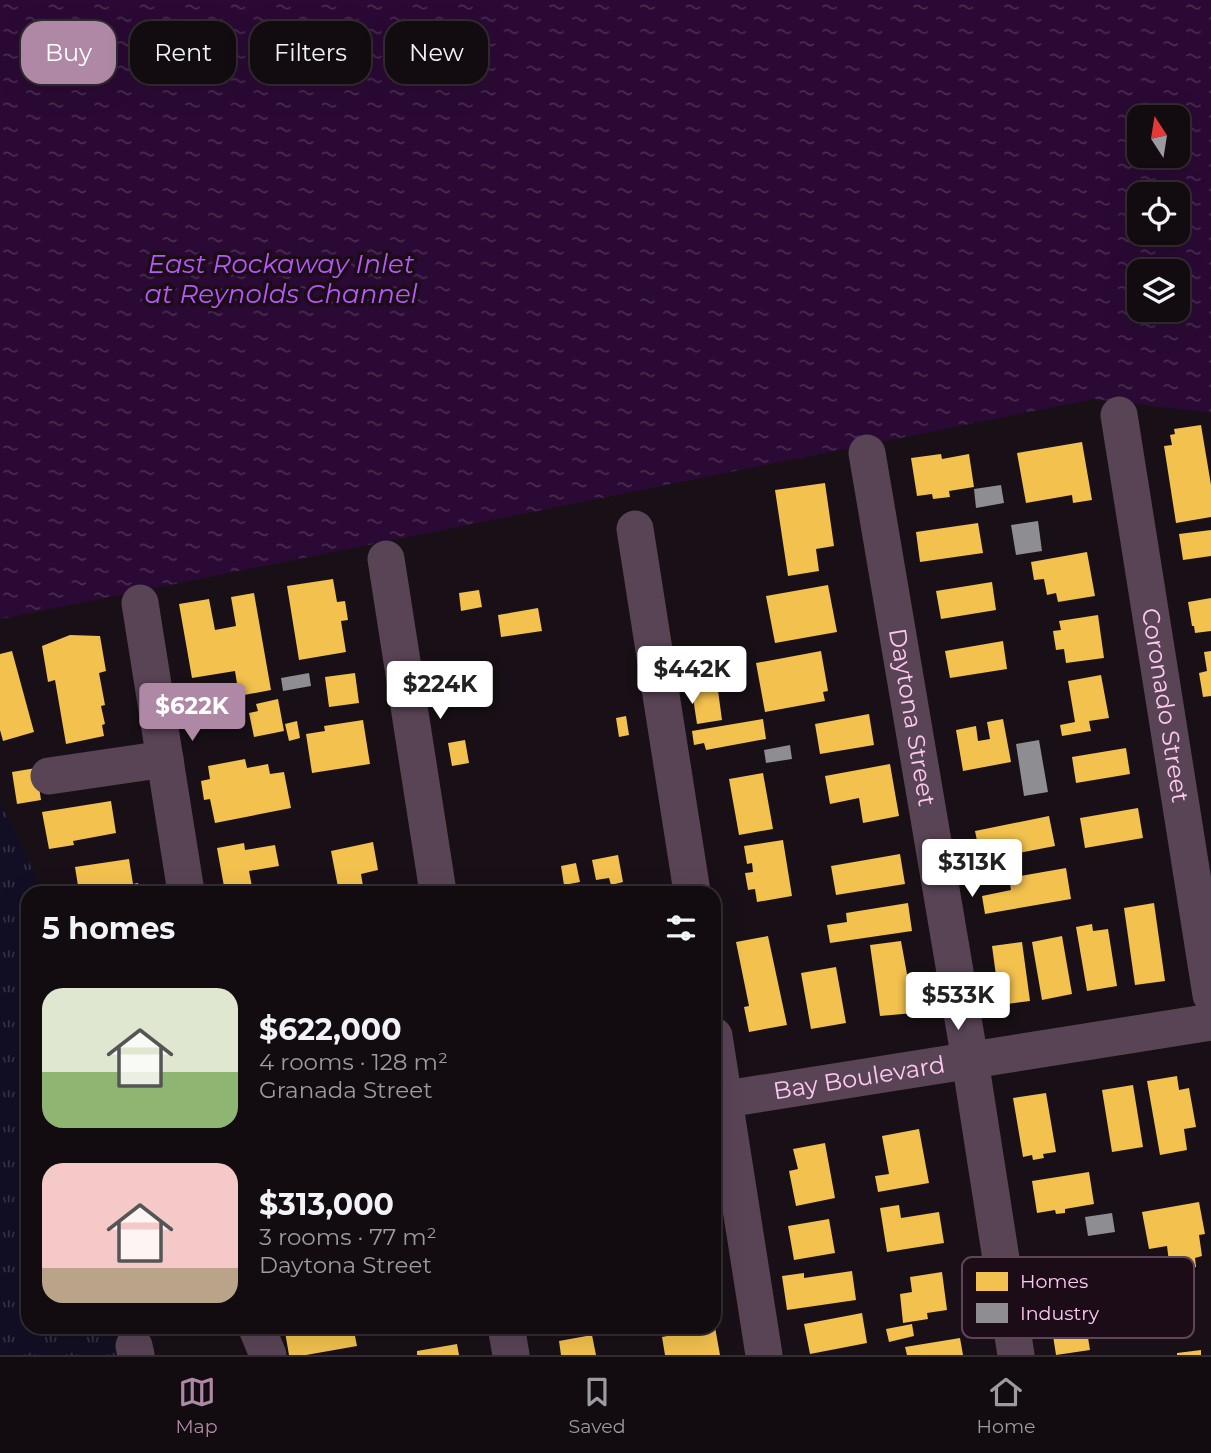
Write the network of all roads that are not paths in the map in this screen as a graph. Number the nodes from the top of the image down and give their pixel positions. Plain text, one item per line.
1 (1119, 415) dead end
2 (867, 453) dead end
3 (635, 529) dead end
4 (386, 559) dead end
5 (140, 603) dead end
6 (165, 759) junction
7 (49, 776) dead end
8 (185, 886) edge
9 (437, 886) edge
10 (691, 886) edge
11 (1211, 995) edge
12 (1211, 1022) edge
13 (970, 1059) junction
14 (721, 1101) edge
15 (721, 1112) edge
16 (1001, 1257) edge
17 (259, 1334) edge
18 (507, 1334) edge
19 (268, 1355) edge
20 (511, 1355) edge
21 (764, 1355) edge

1 - 11 street, Coronado Street
2 - 13 street, Daytona Street
3 - 10 street
4 - 9 street
5 - 6 street
6 - 7 street
6 - 8 street
12 - 13 street, Bay Boulevard
13 - 14 street, Bay Boulevard
13 - 16 street, Daytona Street
15 - 21 street
17 - 19 street
18 - 20 street

